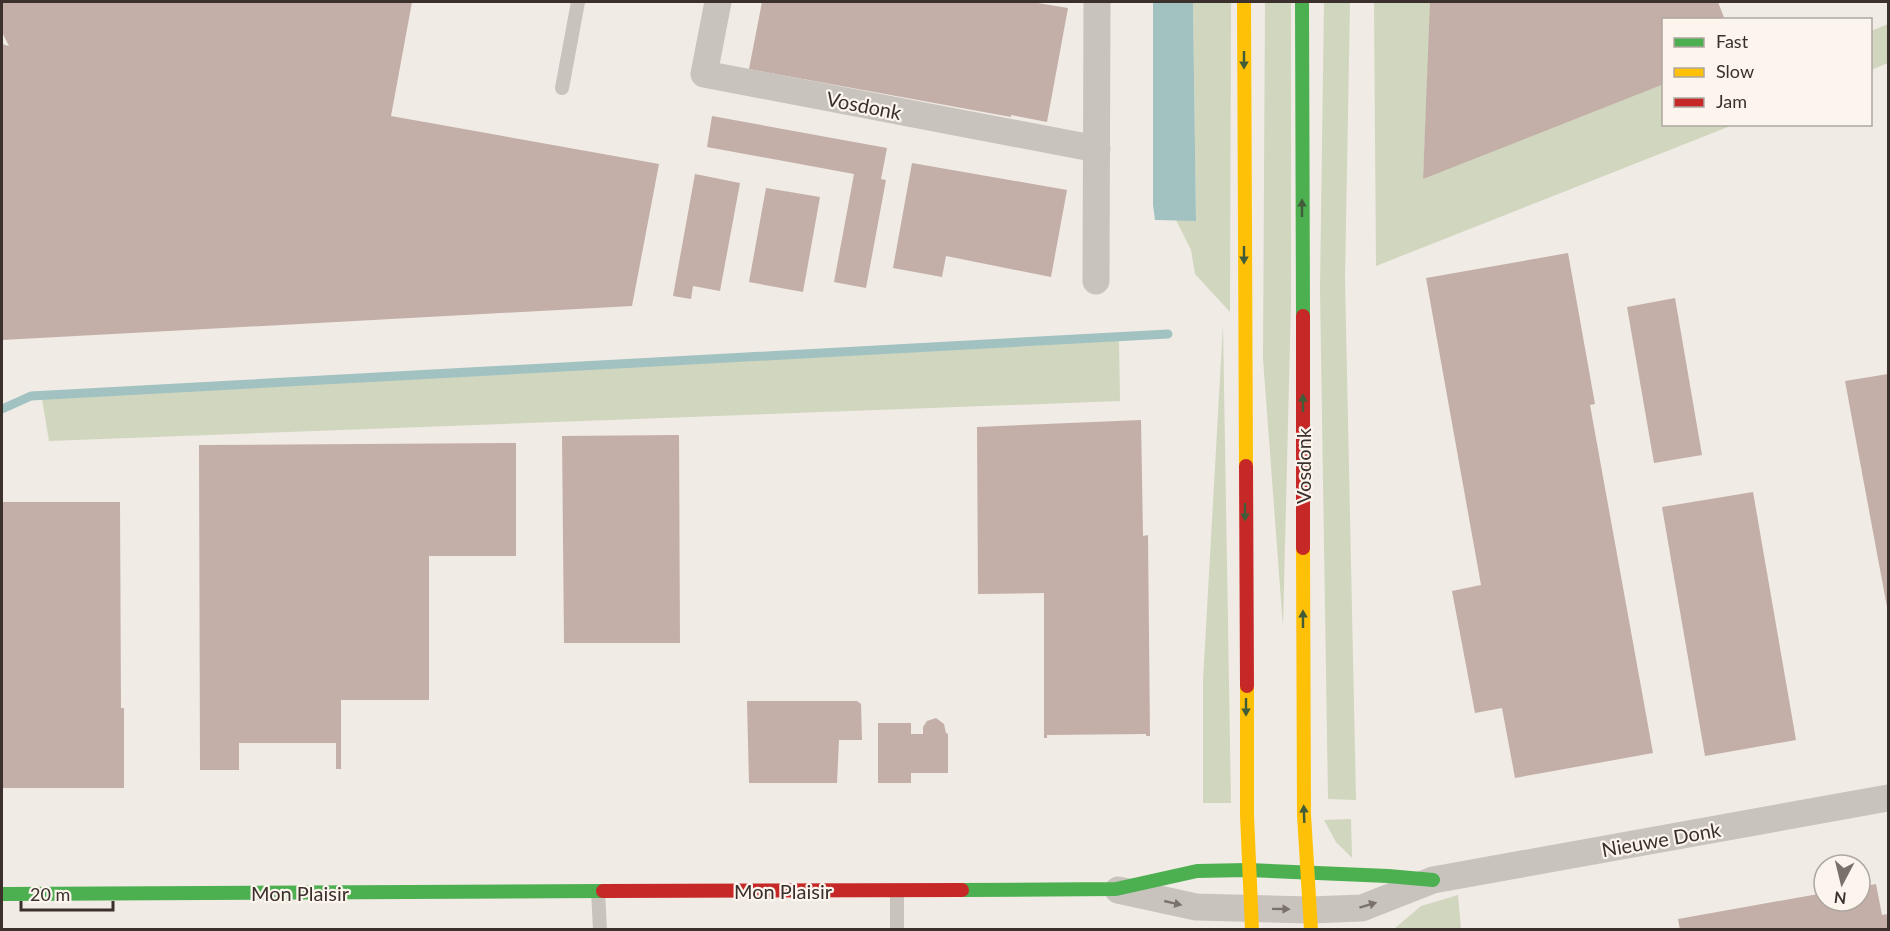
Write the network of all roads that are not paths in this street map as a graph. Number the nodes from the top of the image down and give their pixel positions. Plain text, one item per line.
1 (578, 2) edge
2 (718, 2) edge
3 (1097, 2) edge
4 (1244, 2) edge
5 (1302, 2) edge
6 (562, 88) dead end
7 (1097, 149) junction
8 (1096, 281) dead end
9 (1888, 798) edge
10 (1248, 870) junction
11 (1307, 873) junction
12 (1434, 880) junction
13 (1116, 889) junction
14 (897, 890) junction
15 (598, 891) junction
16 (2, 894) edge
17 (1252, 919) edge
18 (1311, 920) edge
19 (600, 930) edge
20 (897, 930) edge

1 - 6 lane
2 - 7 street, Vosdonk
3 - 7 street
4 -> 10 main road
11 -> 5 main road, Vosdonk
7 - 8 street
9 - 12 street, Nieuwe Donk
10 - 11 main road, Nieuwe Donk
10 - 13 main road, Mon Plaisir
10 - 17 main road
11 - 12 main road, Nieuwe Donk
11 - 18 main road, Vosdonk
18 -> 12 street, Nieuwe Donk
13 - 14 main road, Mon Plaisir
13 -> 17 street, Mon Plaisir
14 - 15 main road, Mon Plaisir
14 - 20 lane
15 - 16 main road, Mon Plaisir
15 - 19 lane
17 -> 18 street, Nieuwe Donk

